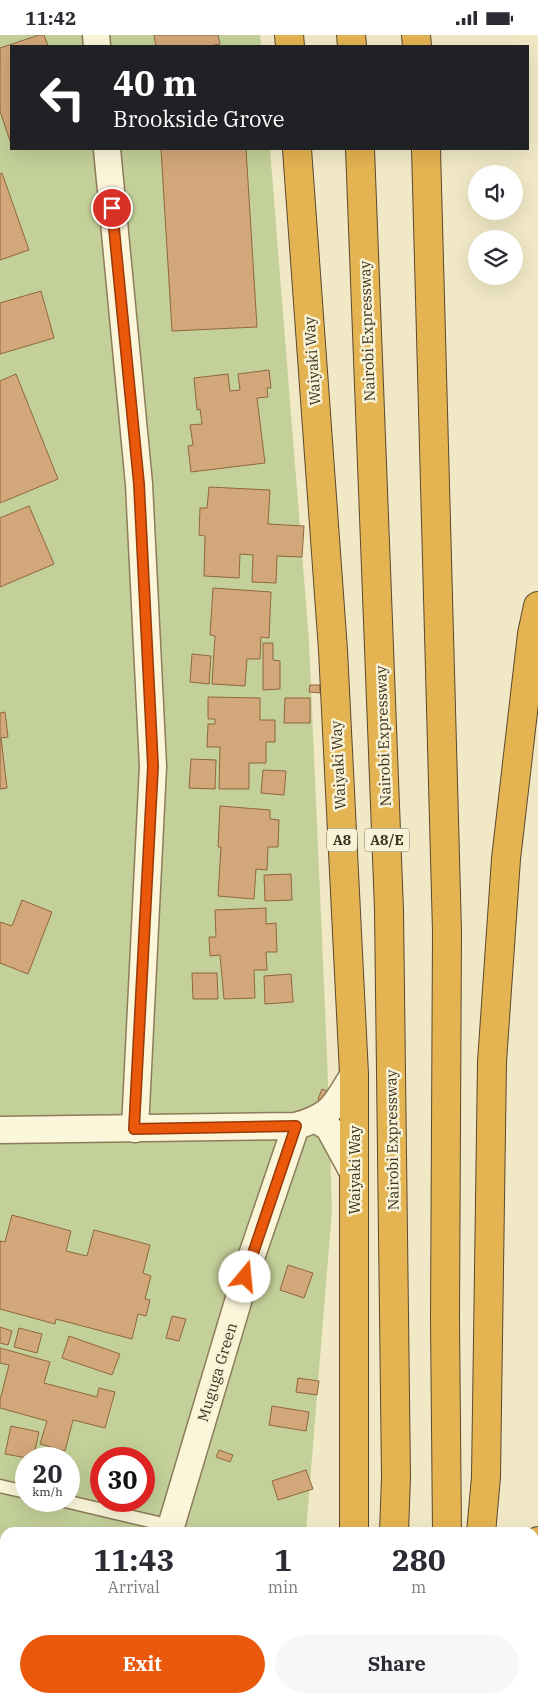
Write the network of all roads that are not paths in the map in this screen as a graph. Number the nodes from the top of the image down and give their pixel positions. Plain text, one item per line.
1 (107, 150) edge
2 (297, 150) edge
3 (360, 150) edge
4 (426, 150) edge
5 (538, 606) edge
6 (354, 1074) junction
7 (306, 1123) junction
8 (134, 1129) junction
9 (0, 1130) edge
10 (354, 1174) junction
11 (0, 1486) edge
12 (15, 1489) edge
13 (80, 1505) edge
14 (162, 1527) edge
15 (171, 1527) edge
16 (354, 1527) edge
17 (394, 1527) edge
18 (447, 1527) edge
19 (482, 1527) edge

1 - 8 street
2 - 6 highway, Waiyaki Way / A8
3 - 17 highway, Nairobi Expressway / A8/E
4 - 18 highway
5 - 19 highway
6 - 7 street
6 - 10 highway, Waiyaki Way / A8
7 - 8 street
7 - 10 street
7 - 15 street, Muguga Green
8 - 9 street
10 - 16 highway, Waiyaki Way / A8
11 - 12 lane
13 - 14 lane

